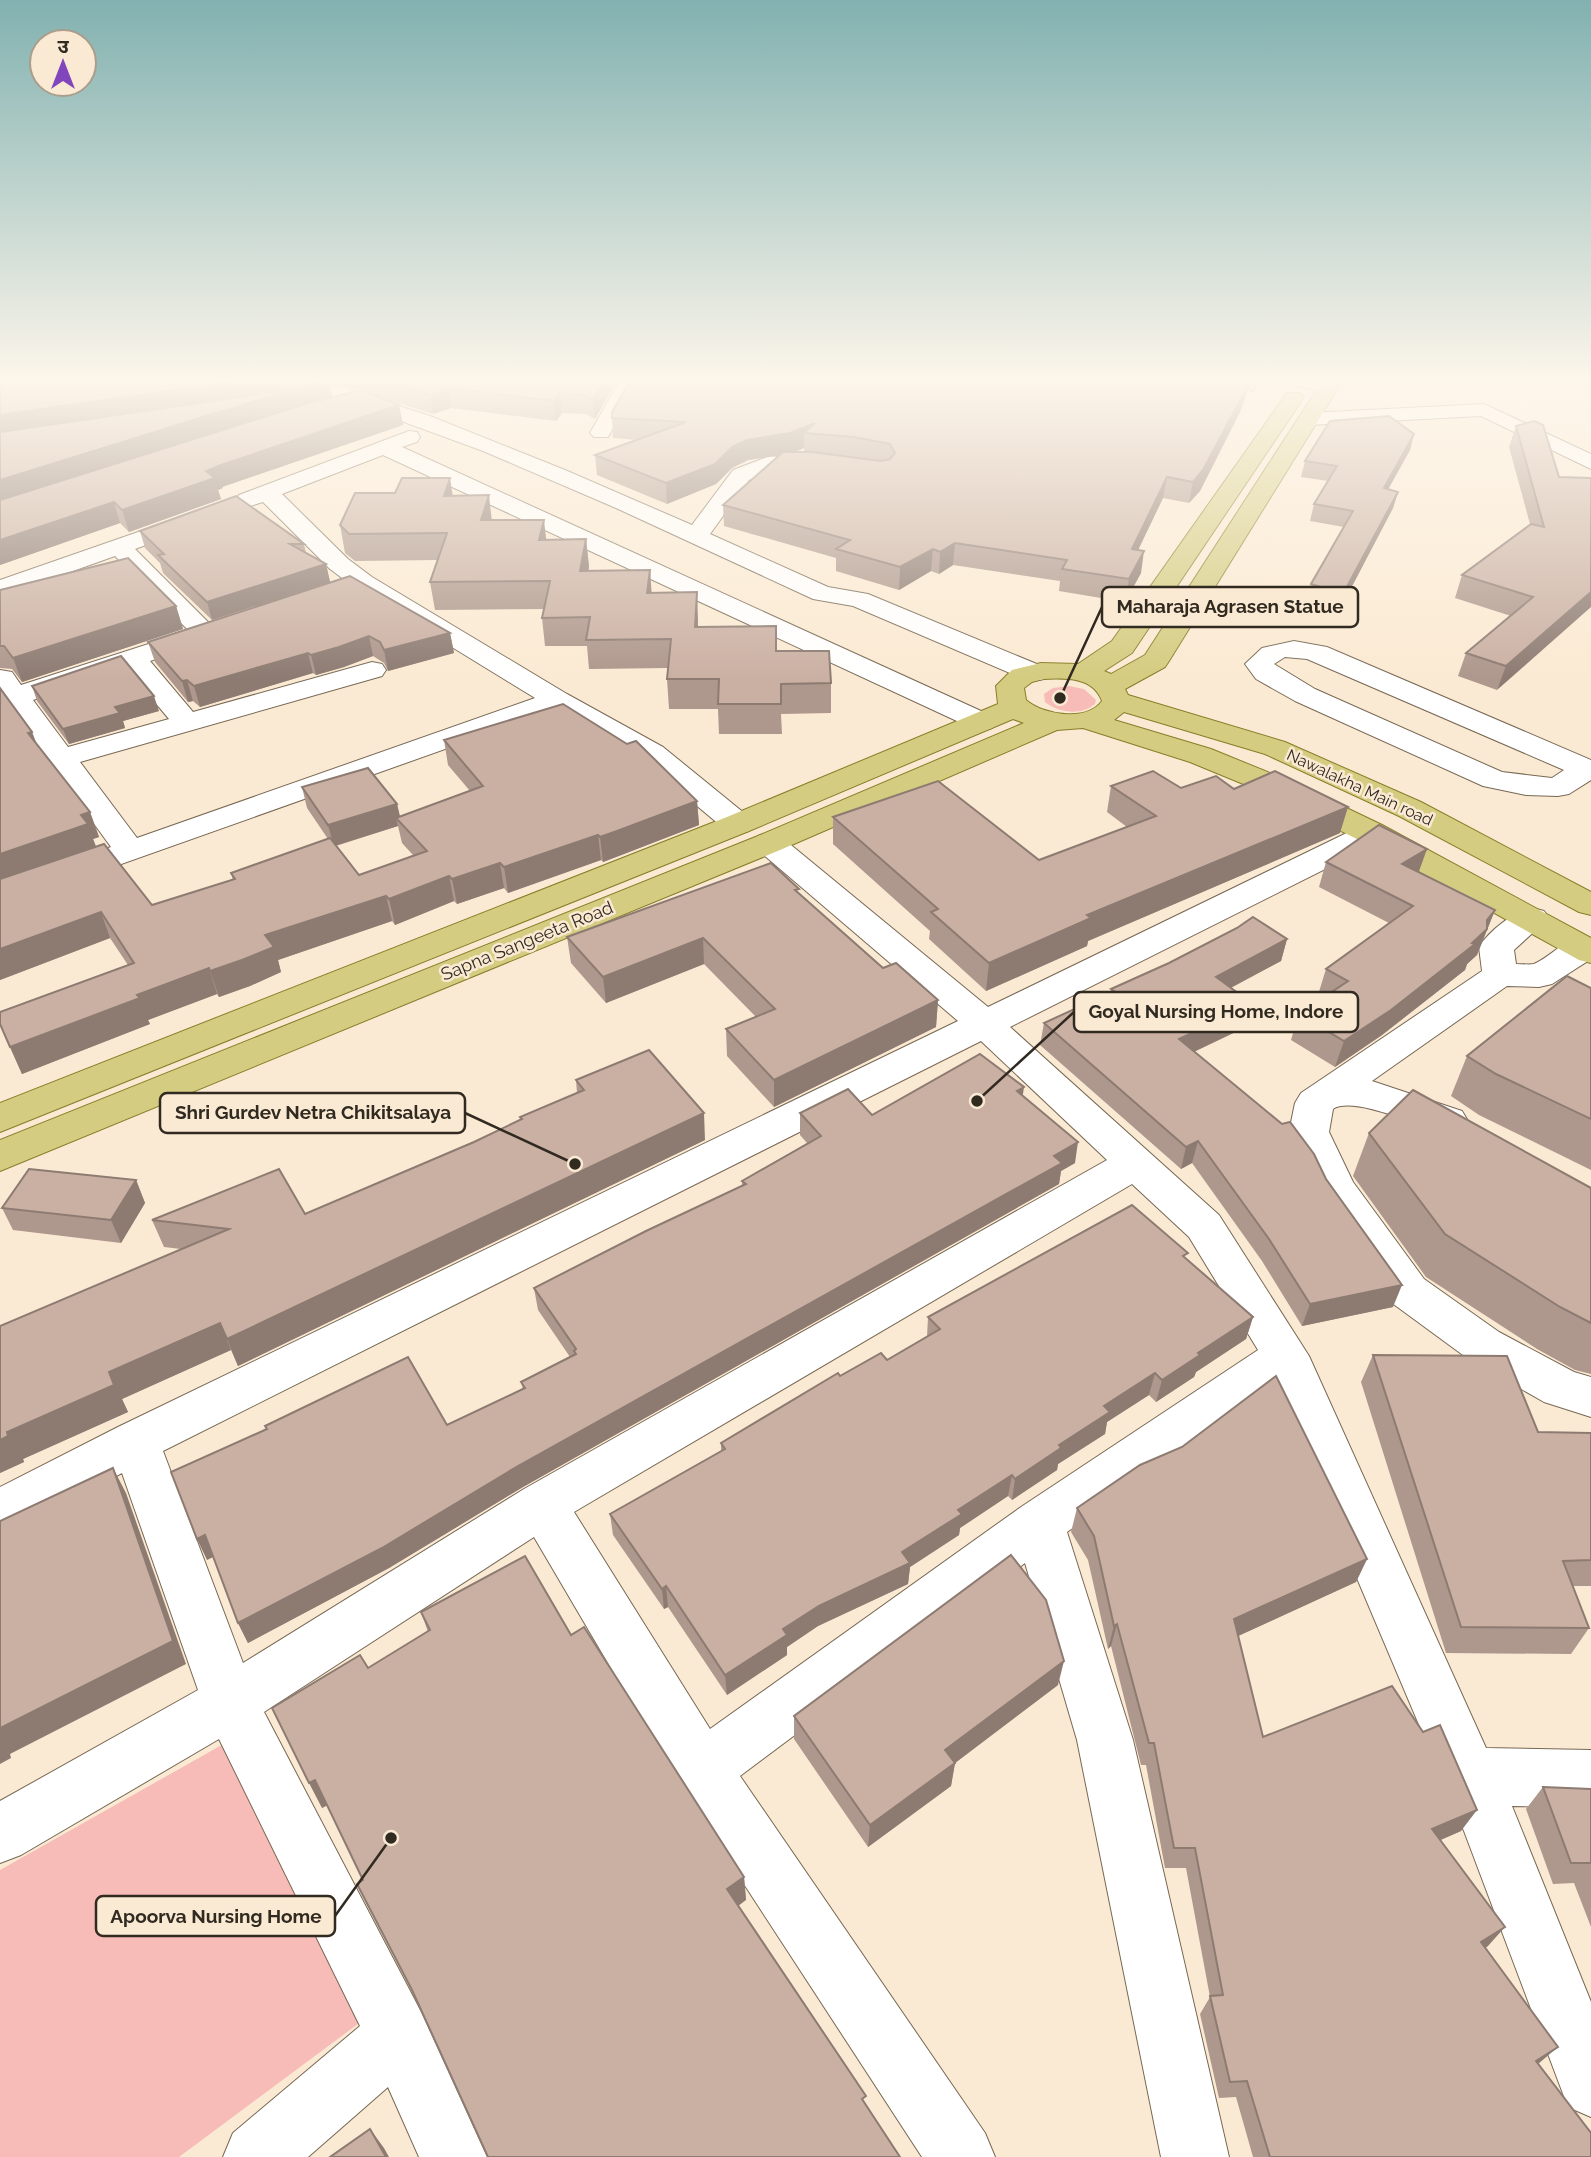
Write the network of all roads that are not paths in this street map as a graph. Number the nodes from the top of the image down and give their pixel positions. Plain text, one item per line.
1 (307, 478) edge
2 (452, 478) edge
3 (559, 478) edge
4 (739, 478) edge
5 (1233, 478) edge
6 (1272, 478) edge
7 (267, 493) junction
8 (230, 506) edge
9 (205, 515) edge
10 (695, 537) junction
11 (119, 547) junction
12 (363, 582) junction
13 (0, 589) edge
14 (337, 590) edge
15 (233, 625) edge
16 (207, 634) junction
17 (133, 658) junction
18 (372, 670) dead end
19 (1082, 673) junction
20 (1021, 688) junction
21 (5, 691) edge
22 (1113, 693) junction
23 (557, 700) junction
24 (1090, 721) junction
25 (982, 722) junction
26 (1053, 722) junction
27 (187, 723) junction
28 (61, 758) junction
29 (1589, 770) edge
30 (754, 833) junction
31 (1370, 834) junction
32 (130, 851) junction
33 (1583, 892) edge
34 (0, 897) edge
35 (1532, 918) junction
36 (1588, 947) edge
37 (1500, 975) junction
38 (985, 1024) junction
39 (1329, 1092) junction
40 (0, 1118) edge
41 (1477, 1133) edge
42 (0, 1156) edge
43 (1134, 1164) junction
44 (1286, 1356) junction
45 (1591, 1397) edge
46 (135, 1442) junction
47 (542, 1505) junction
48 (0, 1512) edge
49 (1040, 1523) junction
50 (230, 1702) junction
51 (702, 1769) junction
52 (1470, 1776) junction
53 (1591, 1779) edge
54 (0, 1834) edge
55 (398, 2035) junction
56 (1591, 2084) edge
57 (257, 2157) edge
58 (453, 2157) edge
59 (961, 2157) edge
60 (1195, 2157) edge

1 - 7 street
2 - 25 street
3 - 10 street
4 - 10 street
5 - 19 main road
6 - 22 main road
7 - 8 street
7 - 12 street
9 - 11 street
10 - 20 street
11 - 13 street
11 - 16 street
12 - 14 street
12 - 23 street
15 - 16 street
16 - 17 street
17 - 21 street
17 - 27 street
18 - 27 street
19 - 20 main road, Sapna Sangeeta Road
19 - 22 main road, Nawalakha Main road
20 - 25 main road, Sapna Sangeeta Road
20 - 26 main road
21 - 28 street
22 - 24 main road
22 - 33 main road, Nawalakha Main road
23 - 30 street
23 - 32 street
24 - 26 main road, Nawalakha Main road
24 - 31 main road, Nawalakha Main road
25 - 30 main road, Sapna Sangeeta Road
26 - 30 main road, Sapna Sangeeta Road
27 - 28 street
28 - 32 street
29 - 29 street
30 - 38 street
30 - 40 main road, Sapna Sangeeta Road
30 - 42 main road, Sapna Sangeeta Road
31 - 35 main road, Nawalakha Main road
31 - 38 street
32 - 34 street
33 - 35 main road
35 - 36 main road, Nawalakha Main road
35 - 37 street
36 - 37 street
37 - 39 street
38 - 43 street
38 - 46 street
39 - 41 street
39 - 45 street
43 - 44 street
43 - 47 street
44 - 49 street
44 - 52 street
46 - 48 street
46 - 50 street
47 - 50 street
47 - 51 street
49 - 51 street
49 - 60 street
50 - 54 street
50 - 55 street
51 - 59 street
52 - 53 street
52 - 56 street
55 - 57 street
55 - 58 street

